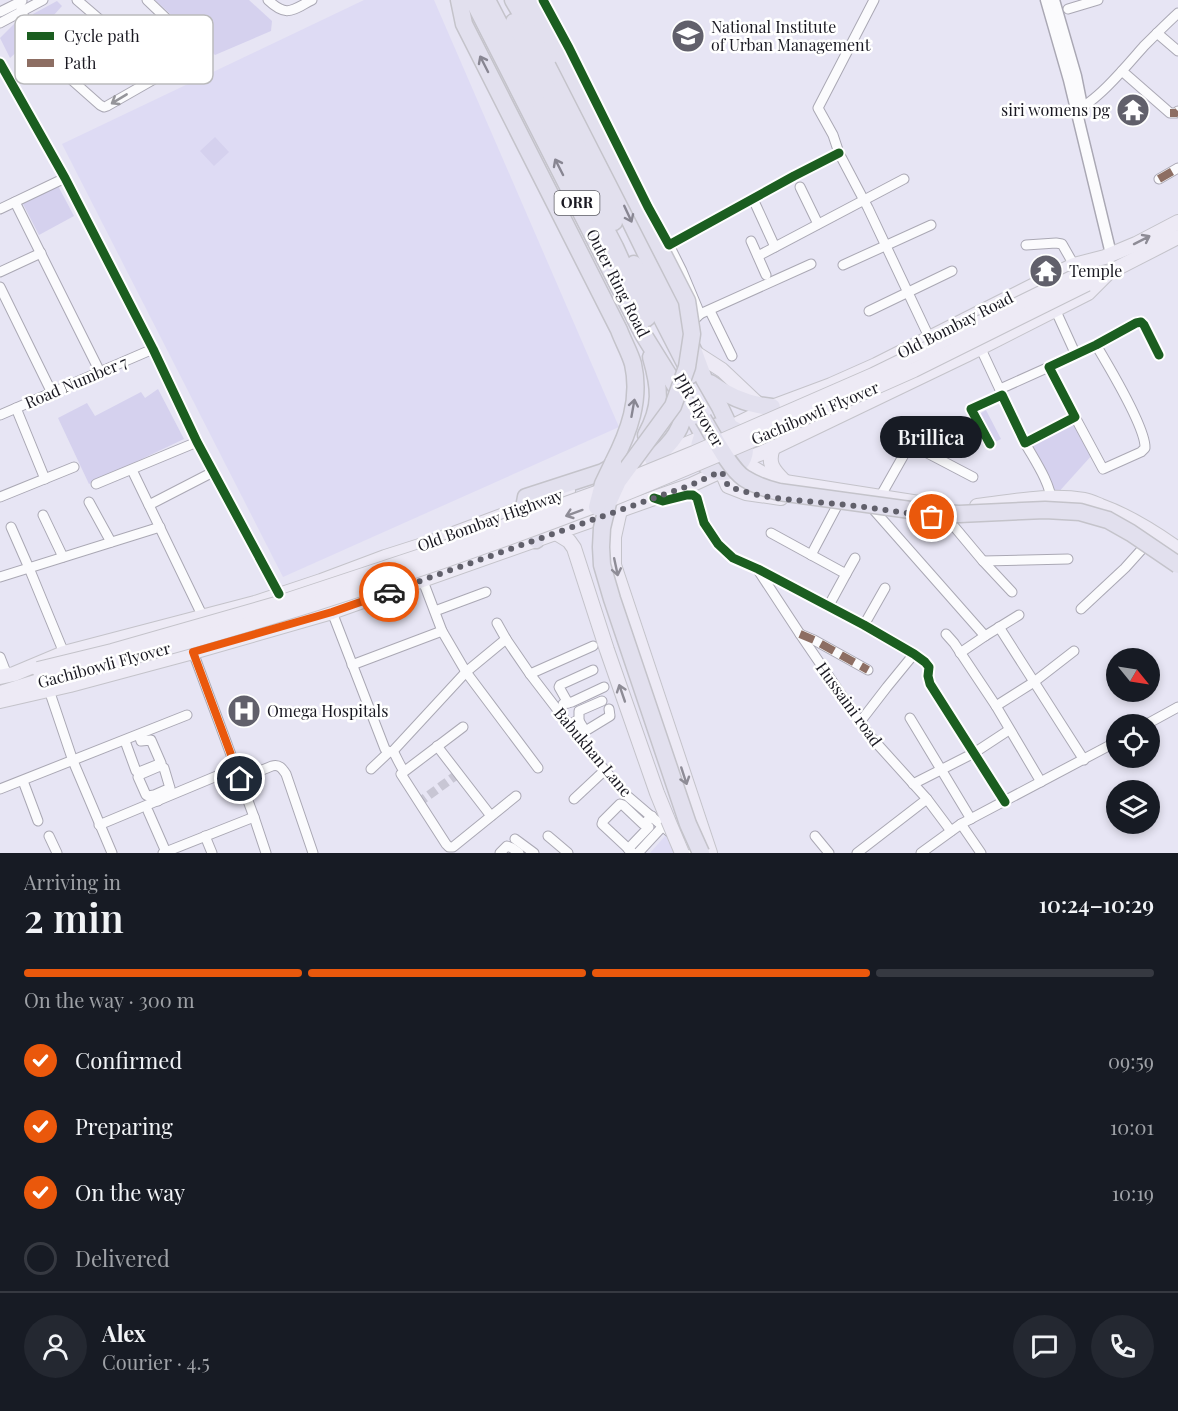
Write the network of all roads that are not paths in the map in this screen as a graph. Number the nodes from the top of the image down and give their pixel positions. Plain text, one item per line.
1 (43, 0) edge
2 (77, 0) edge
3 (147, 0) edge
4 (268, 0) edge
5 (312, 0) edge
6 (459, 0) edge
7 (473, 0) edge
8 (487, 0) edge
9 (503, 0) edge
10 (513, 0) edge
11 (529, 0) edge
12 (543, 0) edge
13 (873, 0) edge
14 (1046, 0) edge
15 (1054, 0) edge
16 (1098, 0) edge
17 (21, 4) edge
18 (1068, 9) dead end
19 (0, 12) edge
20 (1178, 13) edge
21 (94, 15) edge
22 (163, 15) edge
23 (0, 23) edge
24 (1157, 33) junction
25 (1178, 51) edge
26 (0, 63) edge
27 (1122, 71) junction
28 (75, 84) edge
29 (146, 84) edge
30 (1079, 108) junction
31 (1178, 111) edge
32 (839, 153) junction
33 (1178, 168) edge
34 (65, 178) junction
35 (904, 179) dead end
36 (1159, 179) dead end
37 (800, 187) dead end
38 (753, 199) junction
39 (864, 200) junction
40 (15, 202) junction
41 (0, 209) edge
42 (1178, 222) edge
43 (818, 224) junction
44 (931, 225) dead end
45 (1178, 237) edge
46 (751, 241) dead end
47 (669, 244) junction
48 (1026, 245) dead end
49 (886, 246) junction
50 (775, 247) junction
51 (1111, 250) junction
52 (41, 253) junction
53 (758, 256) junction
54 (811, 264) dead end
55 (843, 265) dead end
56 (952, 271) dead end
57 (0, 272) edge
58 (1081, 274) junction
59 (1107, 274) junction
60 (766, 275) dead end
61 (0, 287) edge
62 (907, 293) junction
63 (1055, 309) junction
64 (710, 310) junction
65 (869, 311) dead end
66 (700, 314) junction
67 (682, 328) junction
68 (643, 334) junction
69 (929, 337) junction
70 (1096, 345) junction
71 (980, 348) junction
72 (153, 350) junction
73 (694, 352) junction
74 (1076, 355) junction
75 (1159, 355) dead end
76 (732, 356) dead end
77 (1049, 367) junction
78 (100, 372) junction
79 (704, 379) junction
80 (831, 385) junction
81 (1001, 392) junction
82 (52, 393) junction
83 (686, 403) junction
84 (765, 406) junction
85 (16, 408) junction
86 (845, 412) junction
87 (0, 415) edge
88 (1075, 417) junction
89 (730, 427) junction
90 (702, 437) junction
91 (197, 442) junction
92 (1025, 443) junction
93 (990, 444) dead end
94 (773, 448) junction
95 (653, 459) junction
96 (742, 461) junction
97 (74, 467) dead end
98 (132, 470) junction
99 (213, 472) junction
100 (721, 472) junction
101 (973, 477) dead end
102 (45, 479) junction
103 (785, 482) junction
104 (96, 484) dead end
105 (0, 497) edge
106 (654, 498) junction
107 (1051, 498) junction
108 (89, 502) dead end
109 (876, 503) junction
110 (838, 504) junction
111 (149, 506) junction
112 (524, 508) junction
113 (620, 510) junction
114 (43, 515) dead end
115 (1053, 515) junction
116 (947, 518) junction
117 (11, 527) dead end
118 (160, 527) junction
119 (556, 533) junction
120 (771, 533) dead end
121 (536, 540) junction
122 (111, 542) junction
123 (1143, 548) junction
124 (1178, 549) edge
125 (811, 555) junction
126 (1178, 556) edge
127 (63, 557) junction
128 (855, 558) dead end
129 (1068, 559) dead end
130 (983, 561) junction
131 (1178, 565) edge
132 (29, 568) junction
133 (758, 569) junction
134 (1178, 572) edge
135 (846, 574) junction
136 (0, 577) edge
137 (423, 580) junction
138 (885, 588) dead end
139 (486, 592) dead end
140 (1012, 592) dead end
141 (279, 594) junction
142 (828, 607) junction
143 (1081, 609) dead end
144 (435, 611) junction
145 (332, 612) junction
146 (1019, 615) dead end
147 (203, 617) junction
148 (498, 623) dead end
149 (864, 625) junction
150 (999, 627) junction
151 (442, 631) junction
152 (800, 634) junction
153 (946, 634) dead end
154 (985, 636) junction
155 (506, 639) junction
156 (593, 646) dead end
157 (1074, 651) dead end
158 (193, 652) junction
159 (64, 653) junction
160 (960, 653) junction
161 (914, 654) junction
162 (0, 657) edge
163 (352, 665) junction
164 (593, 670) dead end
165 (868, 670) dead end
166 (466, 672) junction
167 (530, 674) junction
168 (7, 675) edge
169 (43, 680) junction
170 (1034, 682) junction
171 (604, 687) dead end
172 (0, 693) edge
173 (0, 701) edge
174 (602, 701) dead end
175 (568, 703) junction
176 (996, 706) junction
177 (1178, 707) edge
178 (556, 709) junction
179 (609, 709) dead end
180 (187, 716) dead end
181 (1160, 717) edge
182 (910, 718) dead end
183 (579, 722) junction
184 (860, 722) junction
185 (569, 725) junction
186 (463, 727) dead end
187 (1009, 730) junction
188 (140, 738) junction
189 (126, 745) junction
190 (437, 746) junction
191 (1106, 748) edge
192 (393, 753) junction
193 (974, 753) junction
194 (1084, 760) junction
195 (73, 761) junction
196 (236, 768) junction
197 (538, 768) dead end
198 (371, 769) dead end
199 (406, 769) junction
200 (605, 770) junction
201 (944, 773) junction
202 (240, 779) junction
203 (23, 781) junction
204 (1041, 782) junction
205 (913, 784) junction
206 (0, 789) edge
207 (516, 796) dead end
208 (574, 799) dead end
209 (927, 800) junction
210 (1005, 802) junction
211 (148, 811) dead end
212 (491, 816) junction
213 (652, 816) junction
214 (255, 817) junction
215 (971, 819) junction
216 (38, 821) dead end
217 (665, 823) junction
218 (961, 824) junction
219 (99, 825) junction
220 (649, 827) dead end
221 (951, 831) junction
222 (49, 836) dead end
223 (548, 836) dead end
224 (815, 836) dead end
225 (205, 837) junction
226 (515, 839) dead end
227 (630, 851) edge
228 (164, 852) edge
229 (923, 852) edge
230 (57, 853) edge
231 (112, 853) edge
232 (212, 853) edge
233 (266, 853) edge
234 (313, 853) edge
235 (500, 853) edge
236 (519, 853) edge
237 (534, 853) edge
238 (568, 853) edge
239 (638, 853) edge
240 (682, 853) edge
241 (693, 853) edge
242 (701, 853) edge
243 (710, 853) edge
244 (829, 853) edge
245 (857, 853) edge
246 (981, 853) edge

1 - 17 street
2 - 21 street
3 - 22 street
4 - 5 street
241 -> 6 highway, bridge
68 -> 7 highway, Outer Ring Road / ORR
8 - 131 highway, PJR Flyover, bridge
9 - 126 highway, PJR Flyover, bridge
10 -> 67 highway, ORR
11 - 242 highway, bridge
12 - 47 street
13 - 32 street
14 - 30 street
15 - 30 street
16 - 18 street
17 - 19 street
17 - 23 street
20 - 24 street
24 - 25 street
24 - 27 street
26 - 34 street
27 - 30 street
27 - 31 street
29 -> 28 street
30 - 51 street
32 - 38 street
32 - 39 street
33 - 36 street
34 - 40 street
34 - 72 street
35 - 39 street
37 - 43 street
38 - 47 street
38 - 50 street
39 - 43 street
39 - 49 street
40 - 41 street
40 - 52 street
51 -> 42 main road
43 - 50 street
44 - 49 street
45 - 59 main road
46 - 53 street
47 - 66 street
48 - 58 street
49 - 55 street
49 - 62 street
50 - 53 street
51 - 58 main road, Gachibowli Flyover
52 - 57 street
52 - 78 street
53 - 60 street
54 - 64 street
56 - 62 street
58 - 59 main road, Gachibowli Flyover
58 - 69 main road, Old Bombay Road
58 - 169 main road, Gachibowli Flyover, bridge
59 - 63 main road, Old Bombay Road
61 - 82 street
62 - 65 street
62 - 69 street
63 - 71 main road, Old Bombay Road
63 - 74 street
64 - 66 street
64 - 76 street
66 - 67 street
67 - 73 highway, ORR
68 - 83 highway, Outer Ring Road / ORR
68 - 112 highway
69 - 80 main road, Old Bombay Road
70 - 74 street
70 - 75 street
70 - 88 street
71 - 81 street
71 - 86 main road, Old Bombay Road
72 - 78 street, Road Number 7
72 - 91 street
73 - 79 highway, ORR
73 - 84 main road
74 - 77 street
77 - 81 street
77 - 88 street
78 - 82 street, Road Number 7
79 - 84 highway
79 - 89 highway, ORR
80 - 84 main road, Old Bombay Road
80 - 86 main road
81 - 92 street
81 - 93 street
82 - 85 street, Road Number 7
83 - 90 highway, Outer Ring Road / ORR
83 - 95 highway
84 - 89 main road, Old Bombay Road
85 - 87 street, Road Number 7
85 - 102 street
86 - 94 main road, Old Bombay Road
88 - 92 street
89 - 90 highway
89 - 96 highway
90 - 95 main road, Old Bombay Highway
90 - 100 highway
91 - 98 street
91 - 99 street
92 - 107 street
94 - 96 main road, Old Bombay Road
94 - 103 main road
95 - 112 main road, Old Bombay Highway
96 - 100 highway
96 - 103 main road
97 - 102 street
98 - 104 street
98 - 111 street
99 - 111 street
99 - 141 street
100 - 106 main road
100 - 110 main road
101 - 109 street
102 - 105 street
103 - 109 main road
106 - 113 main road
106 - 133 street
107 - 109 main road
107 - 115 street
107 - 124 main road
108 - 122 street
109 - 110 main road
109 - 116 main road
109 - 154 street
110 - 125 street
111 - 118 street
112 - 121 highway
112 - 141 main road, Old Bombay Highway
113 - 119 main road
113 -> 243 main road
114 - 127 street
115 - 116 main road
115 - 123 main road
116 - 130 street
117 - 132 street
118 - 122 street
118 - 147 street
119 - 121 main road
217 -> 119 main road
120 - 125 street
121 - 137 main road
122 - 127 street
123 - 134 main road
123 - 143 street
125 - 135 street
127 - 132 street
128 - 135 street
129 - 130 street
130 - 140 street
132 - 136 street
132 - 159 street
133 - 142 street
133 - 152 street, Hussaini road
135 - 142 street
137 - 144 street
137 - 145 main road
138 - 149 street
139 - 144 street
141 - 147 main road, Old Bombay Highway
142 - 149 street
144 - 151 street
145 - 158 main road
145 - 163 street
146 - 150 street
147 - 159 main road, Old Bombay Highway
148 - 155 street, Babukhan Lane
149 - 161 street
150 - 154 street
150 - 170 street
151 - 163 street
151 - 166 street
152 - 165 street
152 - 184 street, Hussaini road
153 - 160 street
154 - 160 street
155 - 166 street
155 - 167 street, Babukhan Lane
156 - 167 street
157 - 170 street
158 - 169 main road
158 - 196 street
159 - 168 main road, Old Bombay Highway
160 - 176 street
161 - 184 street
161 - 193 street
162 - 168 street
163 - 192 street
164 - 175 street
166 - 192 street
166 - 197 street
167 - 178 street, Babukhan Lane
168 - 169 main road, Gachibowli Flyover
169 - 172 main road, Gachibowli Flyover
169 - 173 main road
169 - 195 street
170 - 176 street
170 - 194 street
171 - 175 street
174 - 183 street
175 - 178 street
176 - 187 street
177 - 181 street
178 - 185 street, Babukhan Lane
179 - 183 street
180 - 188 street
182 - 201 street
183 - 185 street
184 - 205 street, Hussaini road
185 - 200 street, Babukhan Lane
186 - 190 street
187 - 193 street
187 - 204 street
188 - 189 street
188 - 189 street
189 - 195 street
190 - 199 street
190 - 212 street
191 - 194 street
192 - 198 street
192 - 199 street
193 - 201 street
193 - 210 street
194 - 204 street
195 - 203 street
195 - 219 street
196 - 202 street
196 - 219 street
199 - 212 street
200 - 208 street
200 - 213 street, Babukhan Lane
201 - 205 street
201 - 215 street
202 - 214 street
202 - 234 street
203 - 206 street
203 - 216 street
204 - 210 street
205 - 209 street, Hussaini road
207 - 212 street
209 - 221 street, Hussaini road
209 - 245 street
210 - 215 street
211 - 228 street
213 - 217 street, Babukhan Lane
213 - 227 street
214 - 225 street
214 - 233 street
215 - 218 street
217 - 239 street
217 - 240 main road, bridge
217 - 241 street, Babukhan Lane
218 - 221 street
218 - 246 street
219 - 231 street
220 - 227 street
221 - 229 street
222 - 230 street
223 - 238 street
224 - 244 street
225 - 228 street
225 - 232 street
226 - 237 street
235 - 236 street

